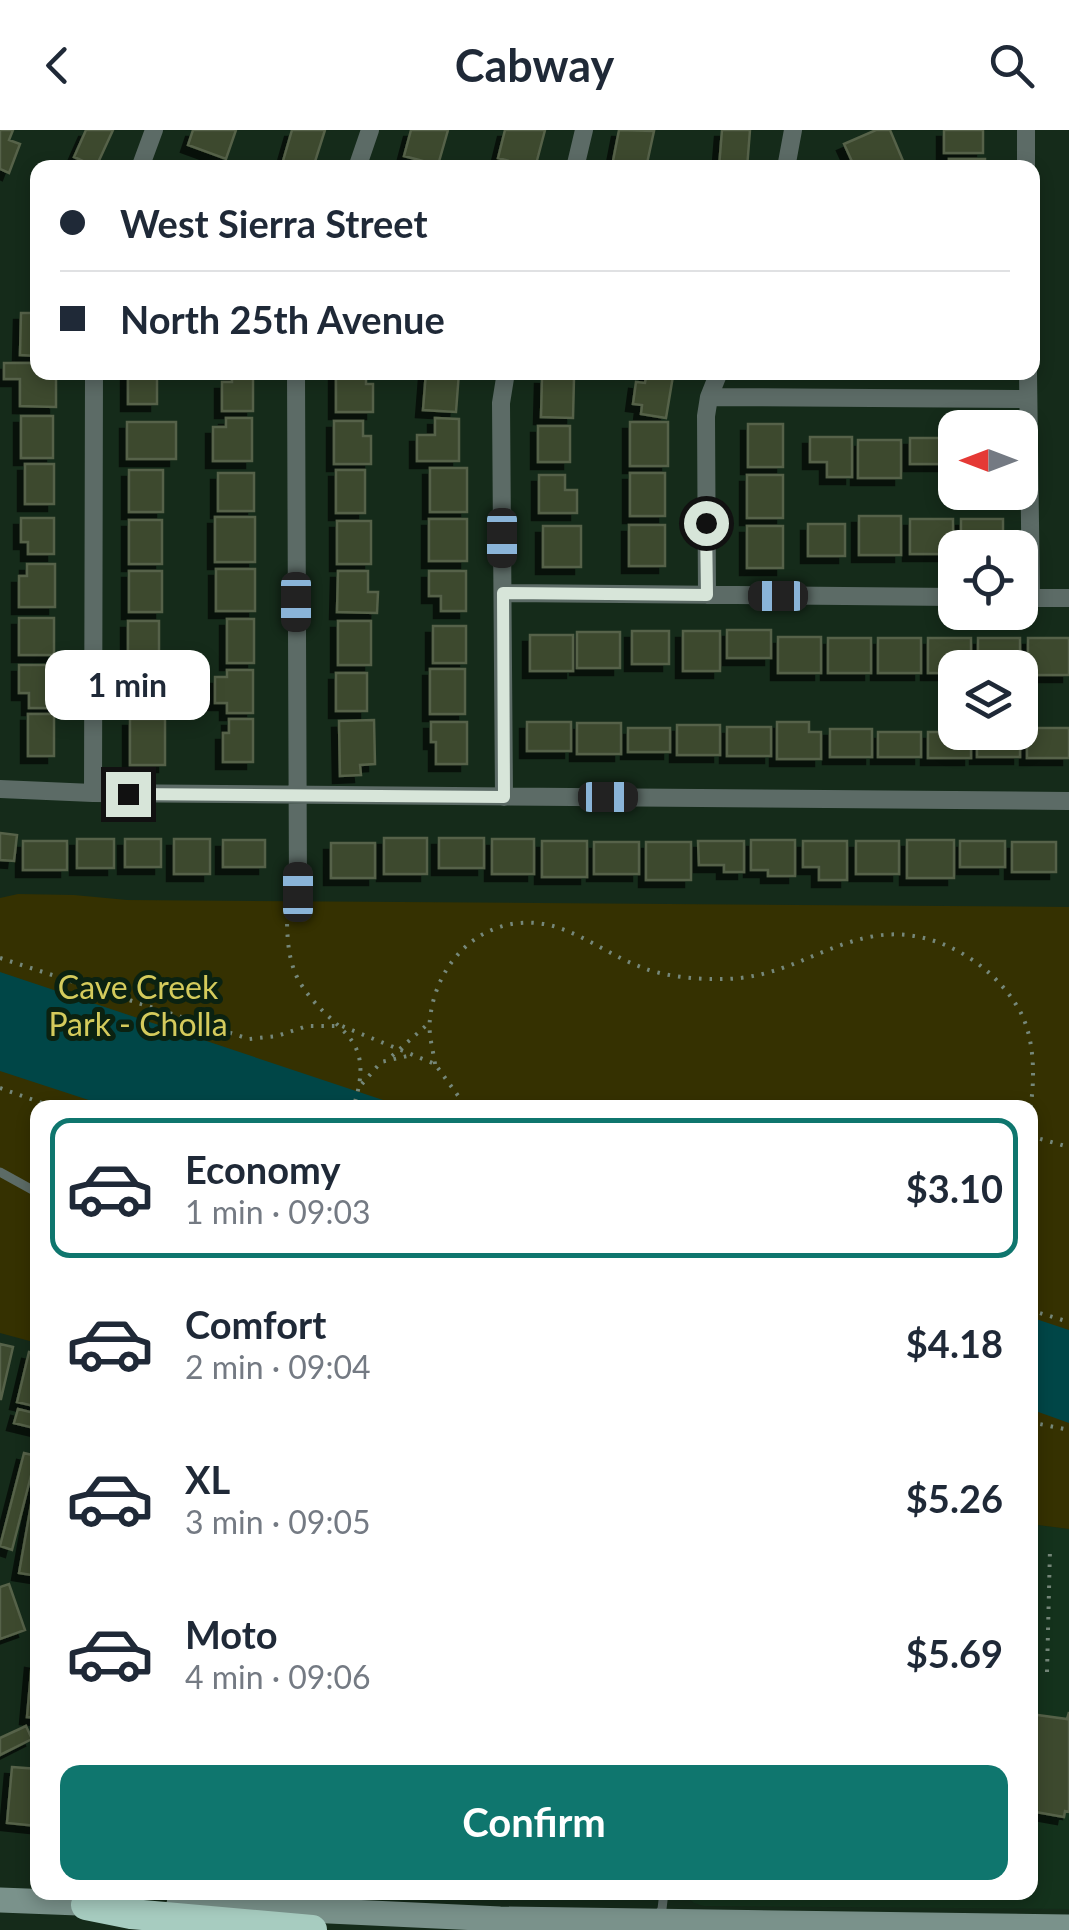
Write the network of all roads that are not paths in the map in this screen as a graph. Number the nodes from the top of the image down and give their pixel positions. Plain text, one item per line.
1 (154, 130) edge
2 (370, 130) edge
3 (584, 130) edge
4 (792, 130) edge
5 (1026, 130) edge
6 (143, 160) edge
7 (360, 160) edge
8 (577, 160) edge
9 (787, 160) edge
10 (1026, 160) edge
11 (94, 380) edge
12 (296, 380) edge
13 (505, 380) edge
14 (716, 380) edge
15 (1028, 380) edge
16 (709, 396) junction
17 (1028, 399) junction
18 (1027, 530) edge
19 (503, 593) junction
20 (707, 595) junction
21 (938, 597) edge
22 (1038, 598) edge
23 (1069, 598) edge
24 (0, 789) edge
25 (93, 793) junction
26 (298, 794) junction
27 (504, 797) junction
28 (1069, 801) edge
29 (298, 892) road end
30 (0, 1172) edge
31 (30, 1189) edge
32 (0, 1900) edge
33 (663, 1900) edge
34 (86, 1905) junction
35 (654, 1921) junction
36 (1069, 1927) edge
37 (312, 1930) edge

1 - 6 street
2 - 7 street
3 - 8 street
4 - 9 street
5 - 10 street
11 - 25 street
12 - 26 street
13 - 19 street
14 - 16 street
15 - 17 street
16 - 17 street
16 - 20 street
17 - 18 street
19 - 20 street
19 - 27 street
20 - 21 street
22 - 23 street
24 - 25 street
25 - 26 street
26 - 27 street
26 - 29 street
27 - 28 street
30 - 31 lane
32 - 34 main road
33 - 35 lane
34 - 35 main road
34 - 37 highway
35 - 36 main road

